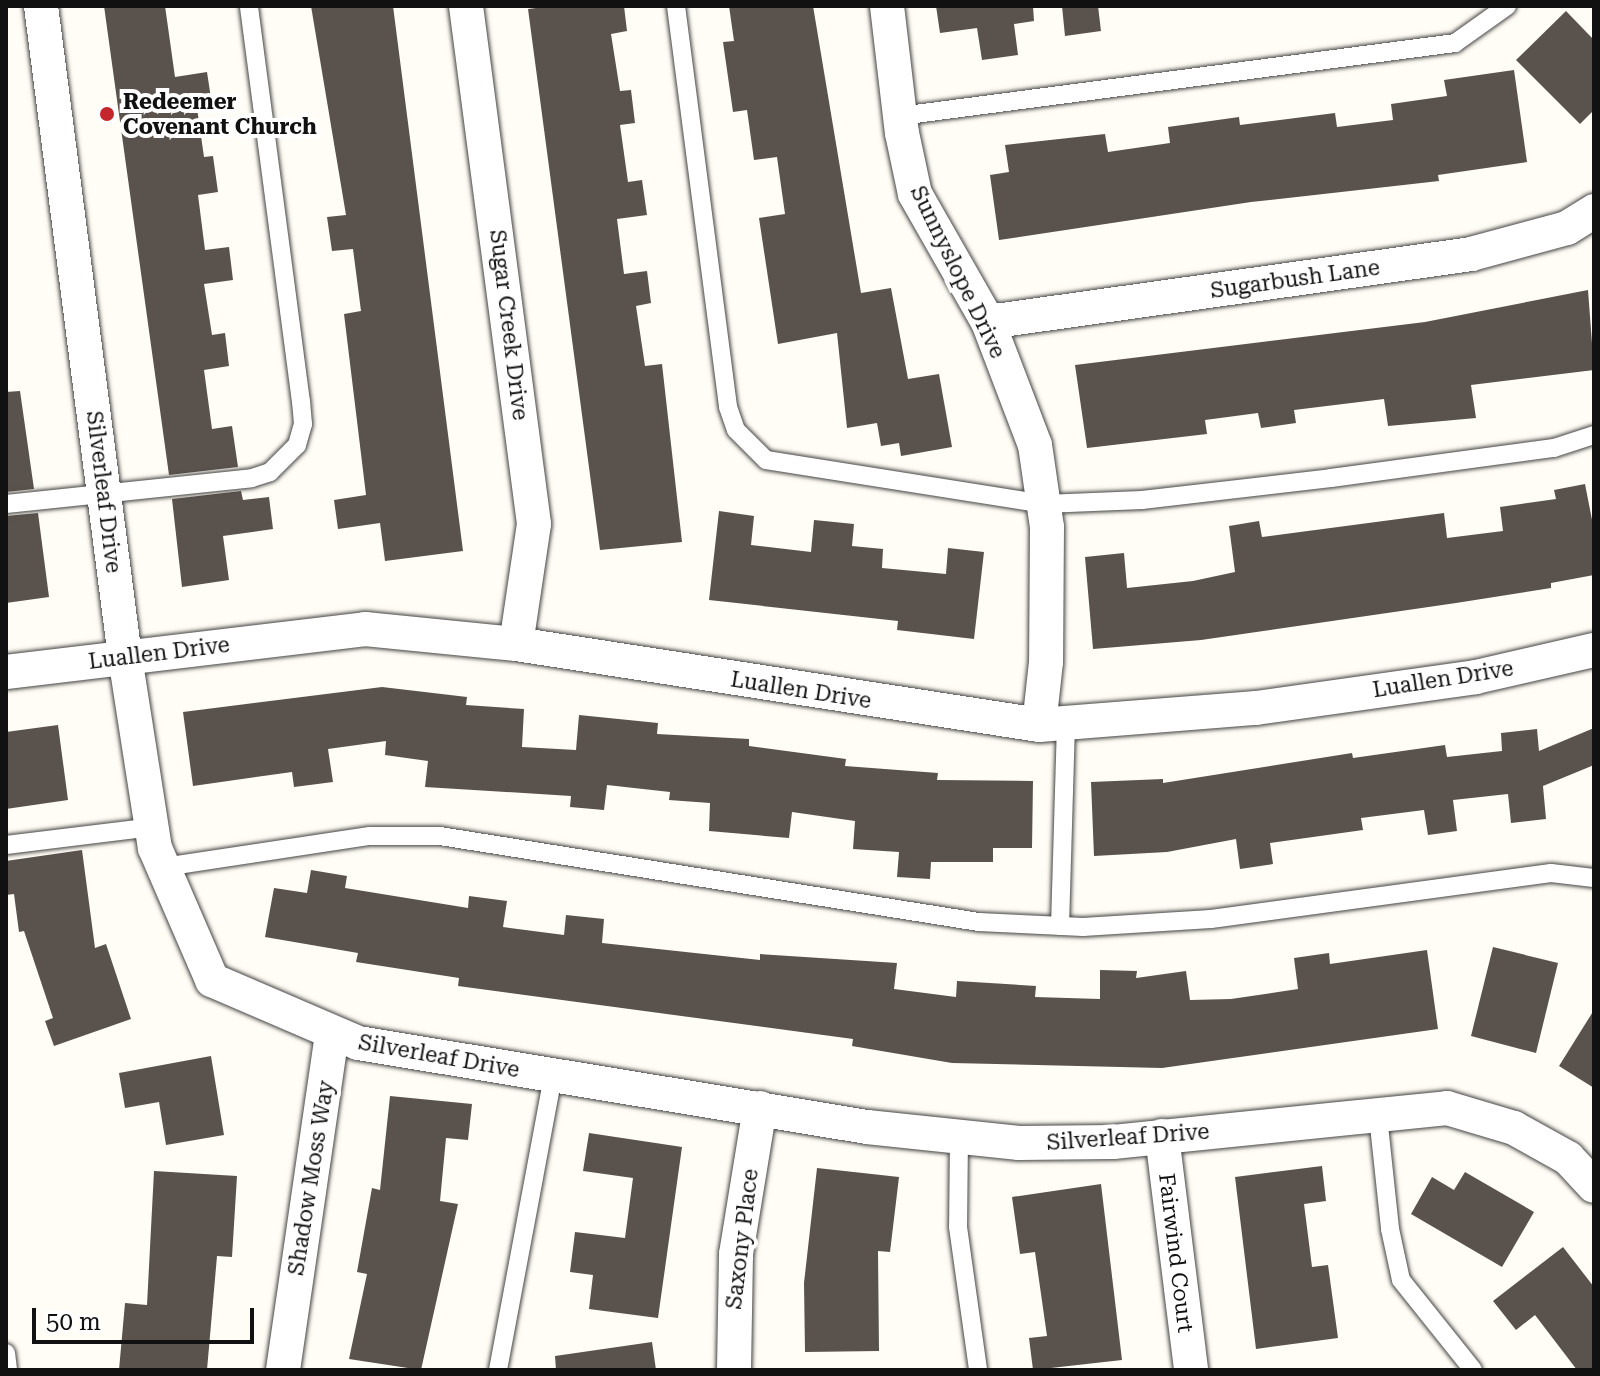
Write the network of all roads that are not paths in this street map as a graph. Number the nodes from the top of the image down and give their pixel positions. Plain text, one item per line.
1 (41, 6) edge
2 (249, 6) edge
3 (466, 6) edge
4 (676, 6) edge
5 (887, 6) edge
6 (1507, 6) edge
7 (900, 116) junction
8 (1594, 211) edge
9 (988, 322) junction
10 (1594, 435) edge
11 (104, 497) junction
12 (6, 504) edge
13 (1044, 504) junction
14 (516, 644) junction
15 (1594, 650) edge
16 (125, 657) junction
17 (6, 672) edge
18 (1052, 725) junction
19 (152, 827) junction
20 (6, 845) edge
21 (164, 867) junction
22 (1594, 878) edge
23 (1060, 926) junction
24 (332, 1034) junction
25 (553, 1077) junction
26 (760, 1108) junction
27 (1378, 1116) junction
28 (1162, 1136) junction
29 (959, 1137) junction
30 (1594, 1186) edge
31 (6, 1353) edge
32 (8, 1370) edge
33 (283, 1370) edge
34 (498, 1370) edge
35 (734, 1370) edge
36 (978, 1370) edge
37 (1191, 1370) edge
38 (1473, 1370) edge

1 - 11 street, Silverleaf Drive
2 - 11 lane
3 - 14 street, Sugar Creek Drive
4 - 13 lane
5 - 7 street, Sunnyslope Drive
6 - 7 lane
7 - 9 street, Sunnyslope Drive
8 - 9 street, Sugarbush Lane
9 - 13 street, Sunnyslope Drive
10 - 13 lane
11 - 12 lane
11 - 16 street, Silverleaf Drive
13 - 18 street, Sunnyslope Drive
14 - 16 street, Luallen Drive
14 - 18 street, Luallen Drive
15 - 18 street, Luallen Drive
16 - 17 street, Luallen Drive
16 - 19 street, Silverleaf Drive
18 - 23 lane
19 - 20 lane
19 - 21 street, Silverleaf Drive
21 - 23 lane
21 - 24 street, Silverleaf Drive
22 - 23 lane
24 - 25 street, Silverleaf Drive
24 - 33 street, Shadow Moss Way
25 - 26 street, Silverleaf Drive
25 - 34 lane
26 - 29 street, Silverleaf Drive
26 - 35 street, Saxony Place
27 - 28 street, Silverleaf Drive
27 - 30 street, Silverleaf Drive
27 - 38 lane
28 - 29 street, Silverleaf Drive
28 - 37 street, Fairwind Court
29 - 36 lane
31 - 32 lane

